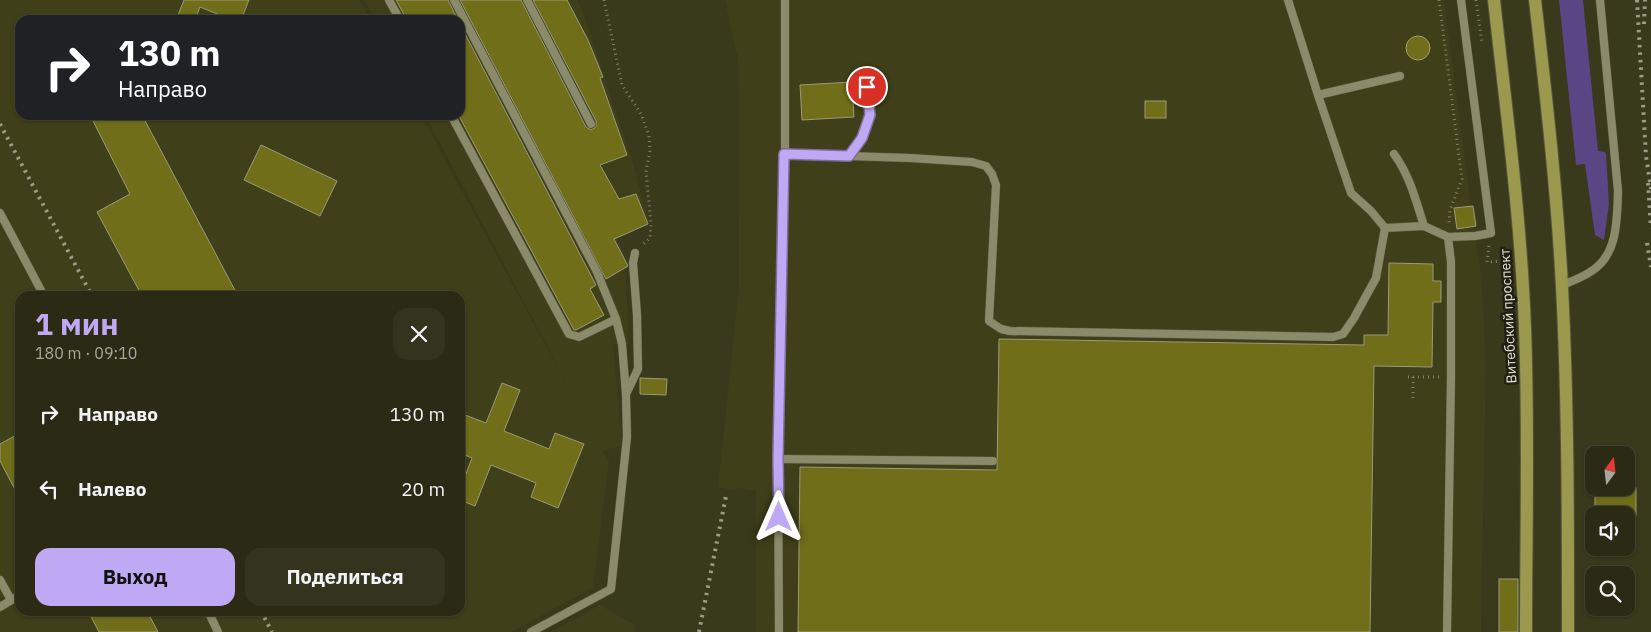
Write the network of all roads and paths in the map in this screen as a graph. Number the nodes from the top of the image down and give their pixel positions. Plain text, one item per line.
1 (389, 0) edge
2 (454, 0) edge
3 (527, 0) edge
4 (604, 0) edge
5 (785, 0) edge
6 (1288, 0) edge
7 (1439, 0) edge
8 (1461, 0) edge
9 (1494, 0) edge
10 (1535, 0) edge
11 (1600, 0) edge
12 (397, 15) edge
13 (462, 15) edge
14 (465, 21) edge
15 (1400, 76) dead end
16 (867, 87) dead end
17 (1318, 95) junction
18 (454, 120) edge
19 (592, 124) dead end
20 (784, 154) junction
21 (1394, 154) dead end
22 (849, 156) junction
23 (0, 213) edge
24 (1424, 226) junction
25 (1385, 228) junction
26 (1448, 237) junction
27 (635, 253) joint
28 (1502, 261) dead end
29 (1486, 262) dead end
30 (1562, 286) junction
31 (41, 291) edge
32 (616, 319) junction
33 (1451, 376) junction
34 (1408, 377) dead end
35 (1413, 377) junction
36 (626, 394) junction
37 (1413, 400) dead end
38 (778, 459) junction
39 (993, 461) dead end
40 (0, 580) edge
41 (15, 598) edge
42 (11, 600) junction
43 (0, 607) edge
44 (210, 616) edge
45 (218, 632) edge
46 (531, 632) edge
47 (779, 632) edge
48 (1447, 632) edge
49 (1526, 632) edge
50 (1568, 632) edge

1 - 12 lane
2 - 13 lane
3 - 19 lane
4 - 27 path
5 - 20 lane
6 - 17 lane
7 - 26 path
8 - 26 lane
9 - 49 main road, Витебский проспект
10 - 30 main road
11 - 30 lane
14 - 32 lane
15 - 17 lane
16 - 22 lane
17 - 25 lane
18 - 32 lane
20 - 22 lane
20 - 38 lane
21 - 24 lane
22 - 25 lane
23 - 31 lane
24 - 25 lane
24 - 26 lane
26 - 33 lane
27 - 36 lane
28 - 29 path
30 - 50 main road
32 - 36 lane
33 - 35 path
33 - 48 lane
34 - 35 path
35 - 37 path
36 - 46 lane
38 - 39 lane
38 - 47 lane
40 - 42 lane
41 - 42 lane
42 - 43 lane
44 - 45 lane

